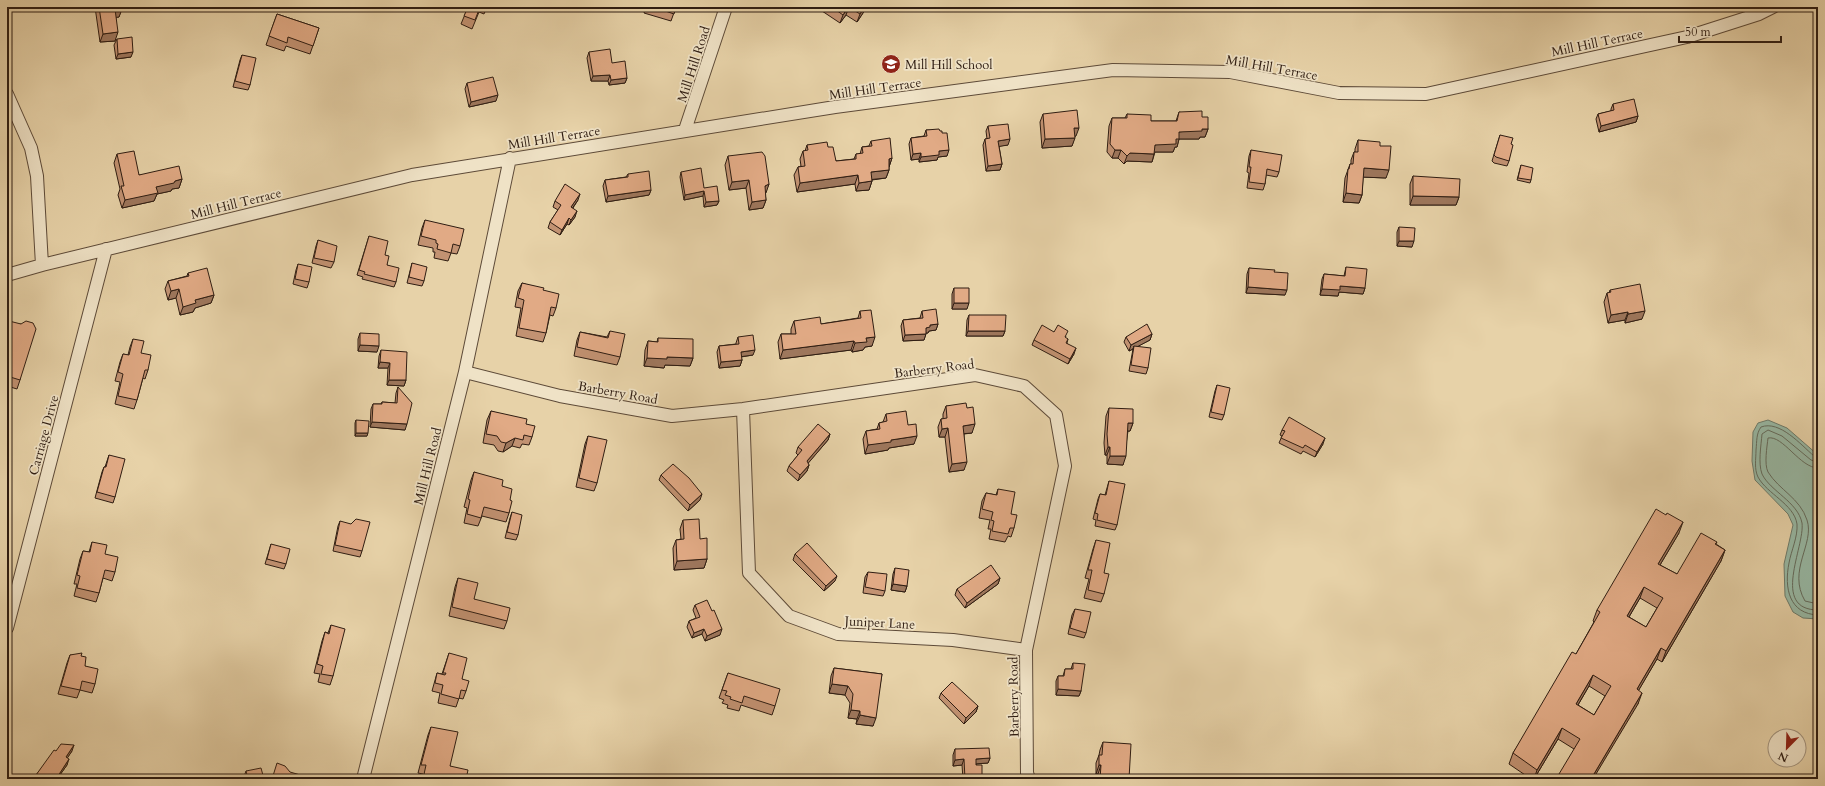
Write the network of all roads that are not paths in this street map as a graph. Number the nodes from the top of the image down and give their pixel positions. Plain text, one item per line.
1 (726, 7) edge
2 (1773, 7) edge
3 (7, 94) edge
4 (685, 130) junction
5 (510, 158) junction
6 (106, 249) junction
7 (42, 265) junction
8 (7, 275) edge
9 (465, 372) junction
10 (743, 409) junction
11 (7, 628) edge
12 (1026, 650) junction
13 (363, 779) edge
14 (1030, 779) edge

1 - 4 street, Mill Hill Road
2 - 4 street, Mill Hill Terrace
3 - 7 street
4 - 5 street, Mill Hill Terrace
5 - 6 street, Mill Hill Terrace
5 - 9 street, Mill Hill Road
6 - 7 street, Mill Hill Terrace
6 - 11 street, Carriage Drive
7 - 8 street, Mill Hill Terrace
9 - 10 street, Barberry Road
9 - 13 street, Mill Hill Road
10 - 12 street, Juniper Lane
10 - 12 street, Barberry Road
12 - 14 street, Barberry Road

